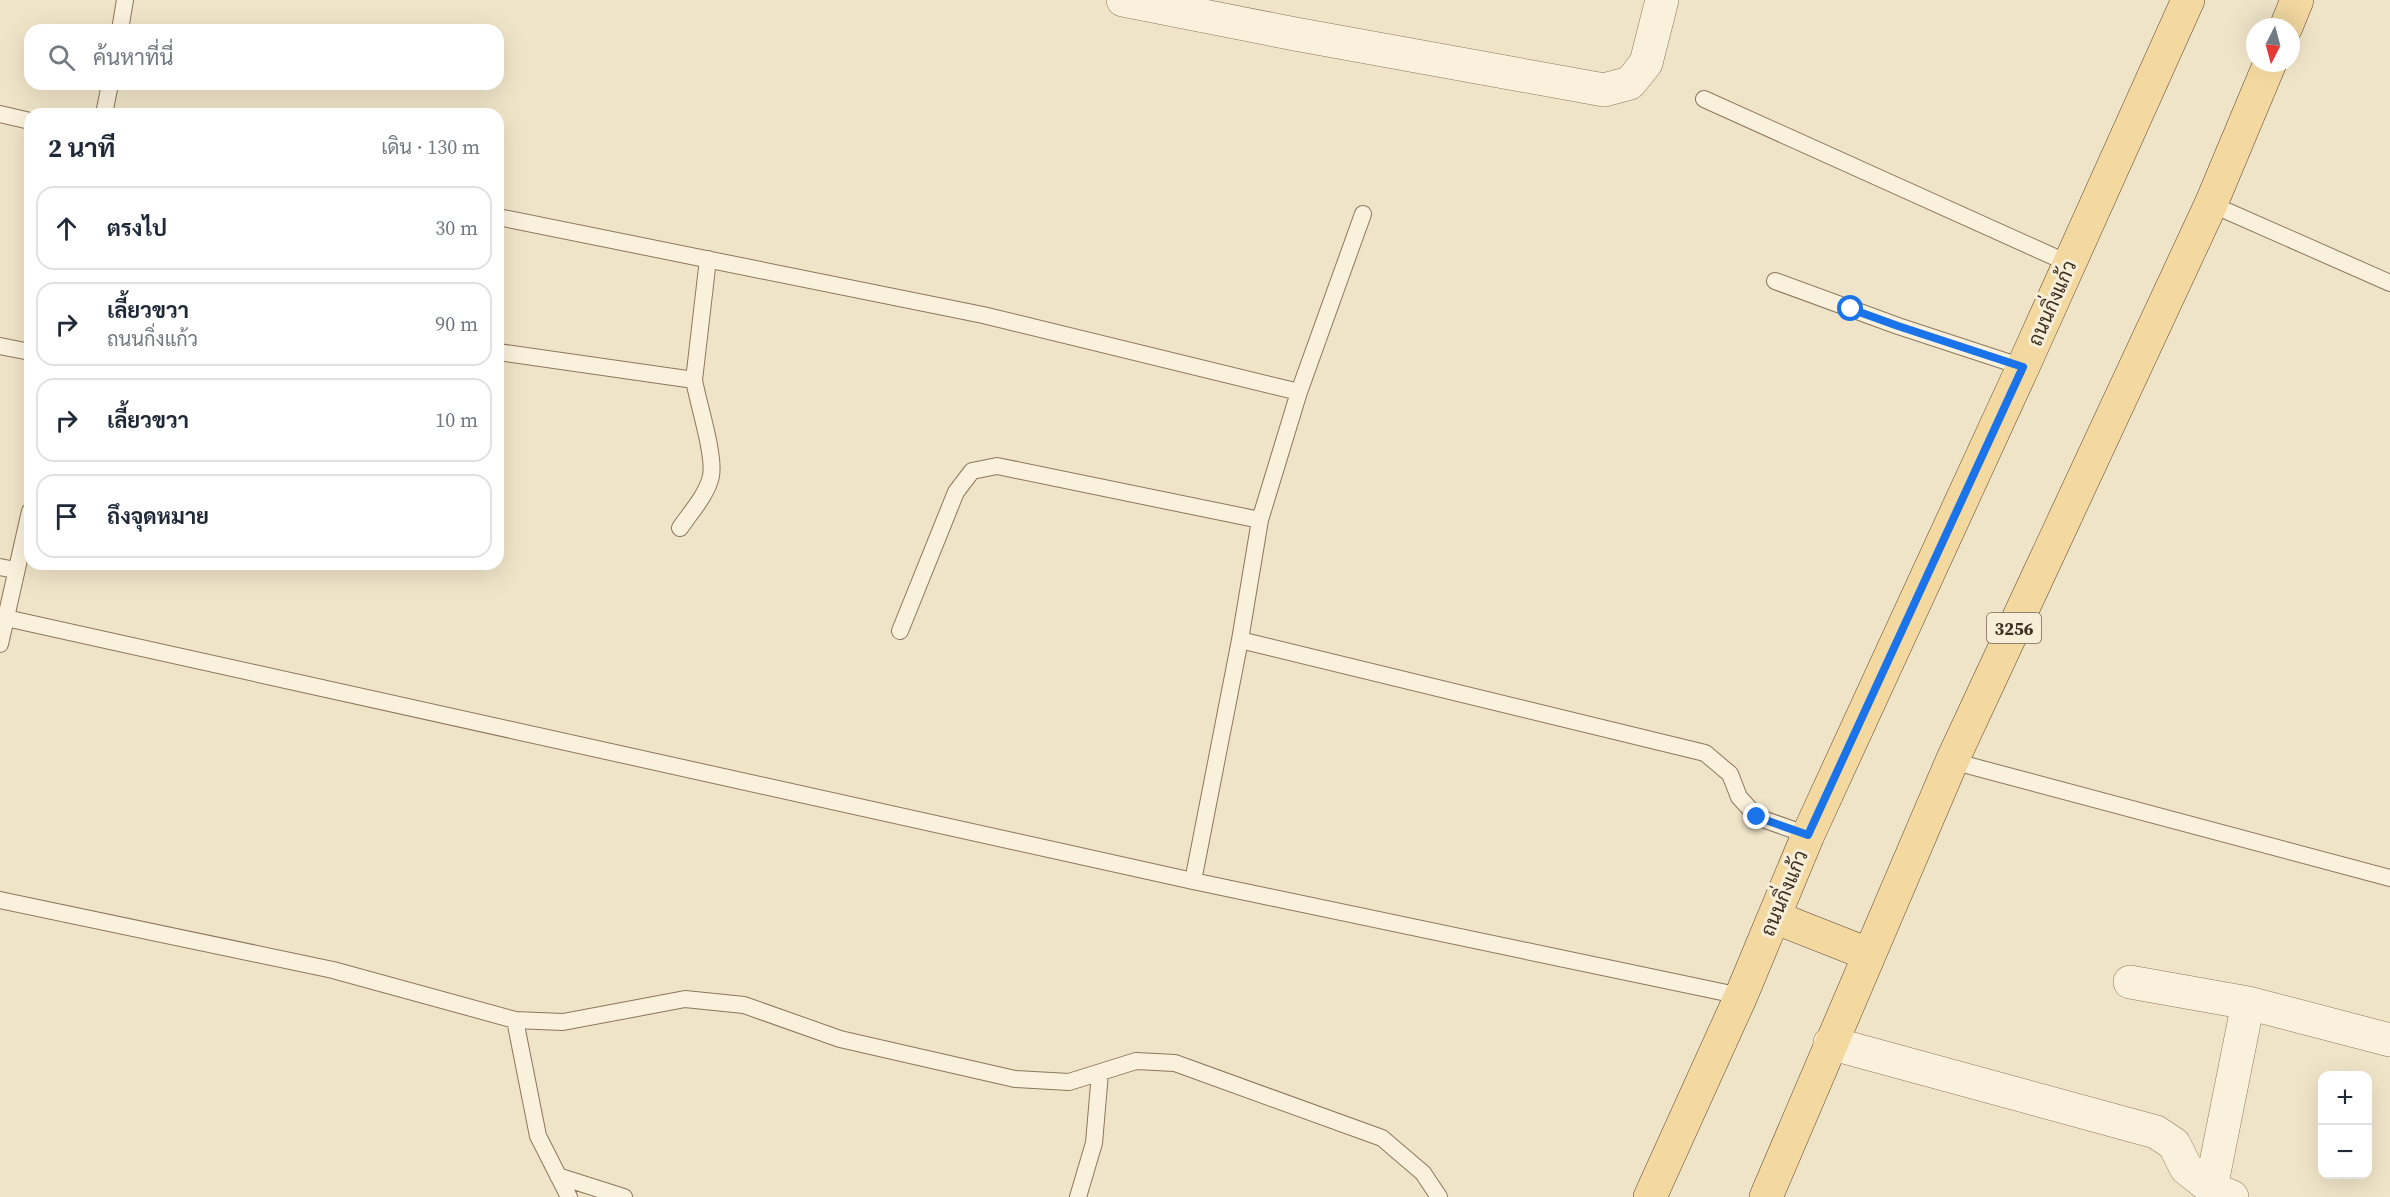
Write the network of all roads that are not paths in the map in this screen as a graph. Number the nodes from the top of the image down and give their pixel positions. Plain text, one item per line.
1 (125, 0) edge
2 (1123, 0) edge
3 (1662, 0) edge
4 (2188, 0) edge
5 (2297, 0) edge
6 (2290, 18) edge
7 (121, 24) edge
8 (2267, 72) edge
9 (109, 90) edge
10 (1704, 99) dead end
11 (105, 108) edge
12 (0, 114) edge
13 (24, 120) edge
14 (2211, 204) junction
15 (1363, 214) dead end
16 (504, 218) edge
17 (708, 259) junction
18 (2070, 264) junction
19 (1775, 281) dead end
20 (2390, 283) edge
21 (0, 346) edge
22 (24, 351) edge
23 (504, 353) edge
24 (2023, 367) junction
25 (694, 380) junction
26 (1299, 392) junction
27 (1260, 520) junction
28 (24, 527) edge
29 (680, 528) dead end
30 (8, 569) edge
31 (6, 618) junction
32 (900, 631) dead end
33 (1240, 640) junction
34 (0, 644) edge
35 (1952, 761) junction
36 (1808, 835) junction
37 (2390, 878) edge
38 (1193, 881) junction
39 (0, 900) edge
40 (1774, 917) junction
41 (1868, 954) junction
42 (2130, 982) dead end
43 (1741, 996) junction
44 (2248, 1003) junction
45 (515, 1020) junction
46 (2390, 1040) edge
47 (1830, 1042) junction
48 (1100, 1073) junction
49 (558, 1176) junction
50 (2222, 1192) edge
51 (569, 1197) edge
52 (624, 1197) edge
53 (1078, 1197) edge
54 (1439, 1197) edge
55 (1650, 1197) edge
56 (1766, 1197) edge

1 - 7 lane
2 - 3 street
4 - 18 main road, ถนนกิ่งแก้ว
5 - 6 main road
8 - 14 main road, 3256
9 - 11 lane
10 - 18 lane
12 - 13 lane
14 - 20 lane
14 - 35 main road, 3256
15 - 26 lane
16 - 17 lane
17 - 25 lane
17 - 26 lane
18 - 24 main road, ถนนกิ่งแก้ว
19 - 24 lane
21 - 22 lane
23 - 25 lane
24 - 36 main road, ถนนกิ่งแก้ว
25 - 29 lane
26 - 27 lane
27 - 32 lane
27 - 33 lane
28 - 30 lane
30 - 31 lane
31 - 34 lane
31 - 38 lane
33 - 36 lane
33 - 38 lane
35 - 37 lane
35 - 41 main road, 3256
36 - 40 main road, ถนนกิ่งแก้ว
38 - 43 lane
39 - 45 lane
40 - 41 main road
40 - 43 main road, ถนนกิ่งแก้ว
41 - 47 main road, 3256
42 - 44 street
43 - 55 main road, ถนนกิ่งแก้ว
44 - 46 street
44 - 50 street
45 - 48 lane
45 - 49 lane
47 - 50 street
47 - 56 main road, 3256
48 - 53 lane
48 - 54 lane
49 - 51 lane
49 - 52 lane

